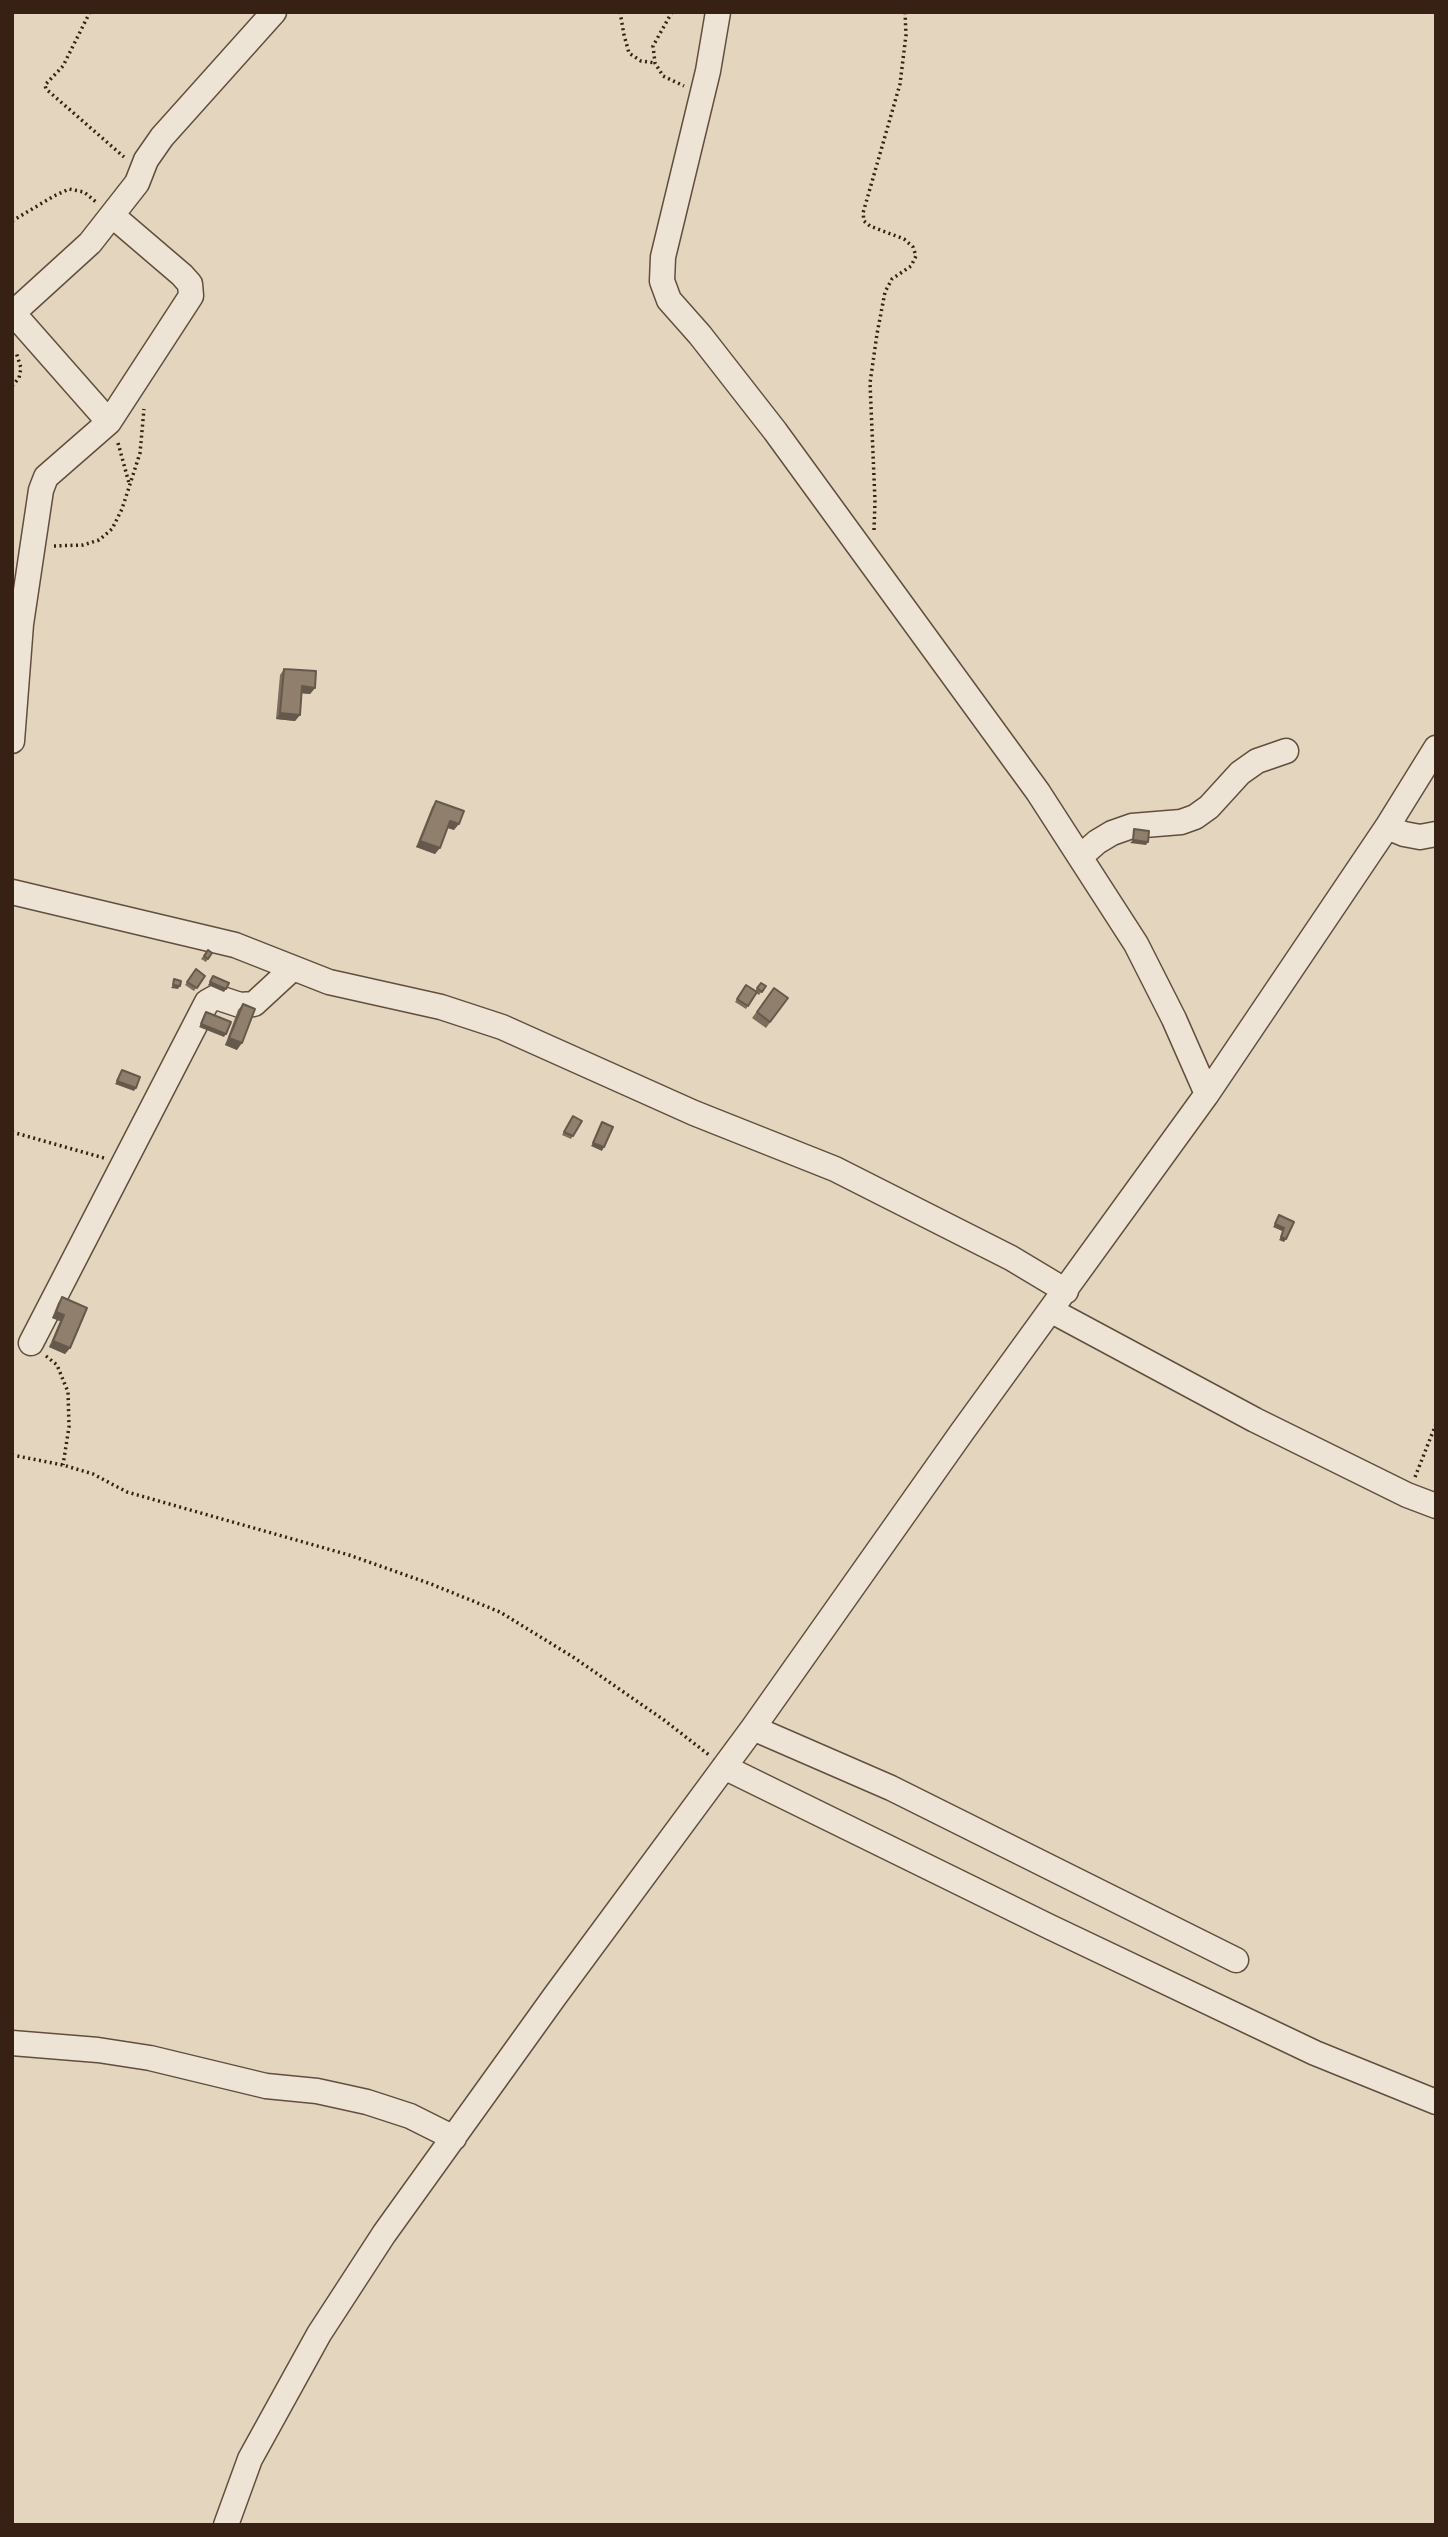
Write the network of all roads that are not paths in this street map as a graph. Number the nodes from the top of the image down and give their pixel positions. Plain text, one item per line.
1 (274, 12) edge
2 (718, 12) edge
3 (113, 216) junction
4 (13, 314) edge
5 (109, 422) junction
6 (12, 741) edge
7 (1436, 748) edge
8 (1286, 751) dead end
9 (1387, 827) junction
10 (1436, 834) edge
11 (1080, 857) junction
12 (12, 892) edge
13 (292, 968) junction
14 (1208, 1094) junction
15 (1059, 1301) junction
16 (31, 1343) road end
17 (1436, 1506) edge
18 (753, 1728) junction
19 (724, 1767) junction
20 (1236, 1960) dead end
21 (12, 2043) edge
22 (1436, 2102) edge
23 (454, 2138) junction
24 (226, 2525) edge

1 - 3 street
2 - 11 street
3 - 4 street
3 - 5 street
4 - 5 street
5 - 6 street
7 - 9 street
8 - 11 street
9 - 10 street
9 - 14 street
11 - 14 street
12 - 13 street
13 - 15 street
13 - 16 street
14 - 15 street
15 - 17 street
15 - 18 street
18 - 19 street
18 - 20 street
19 - 22 street
19 - 23 street
21 - 23 street
23 - 24 street

